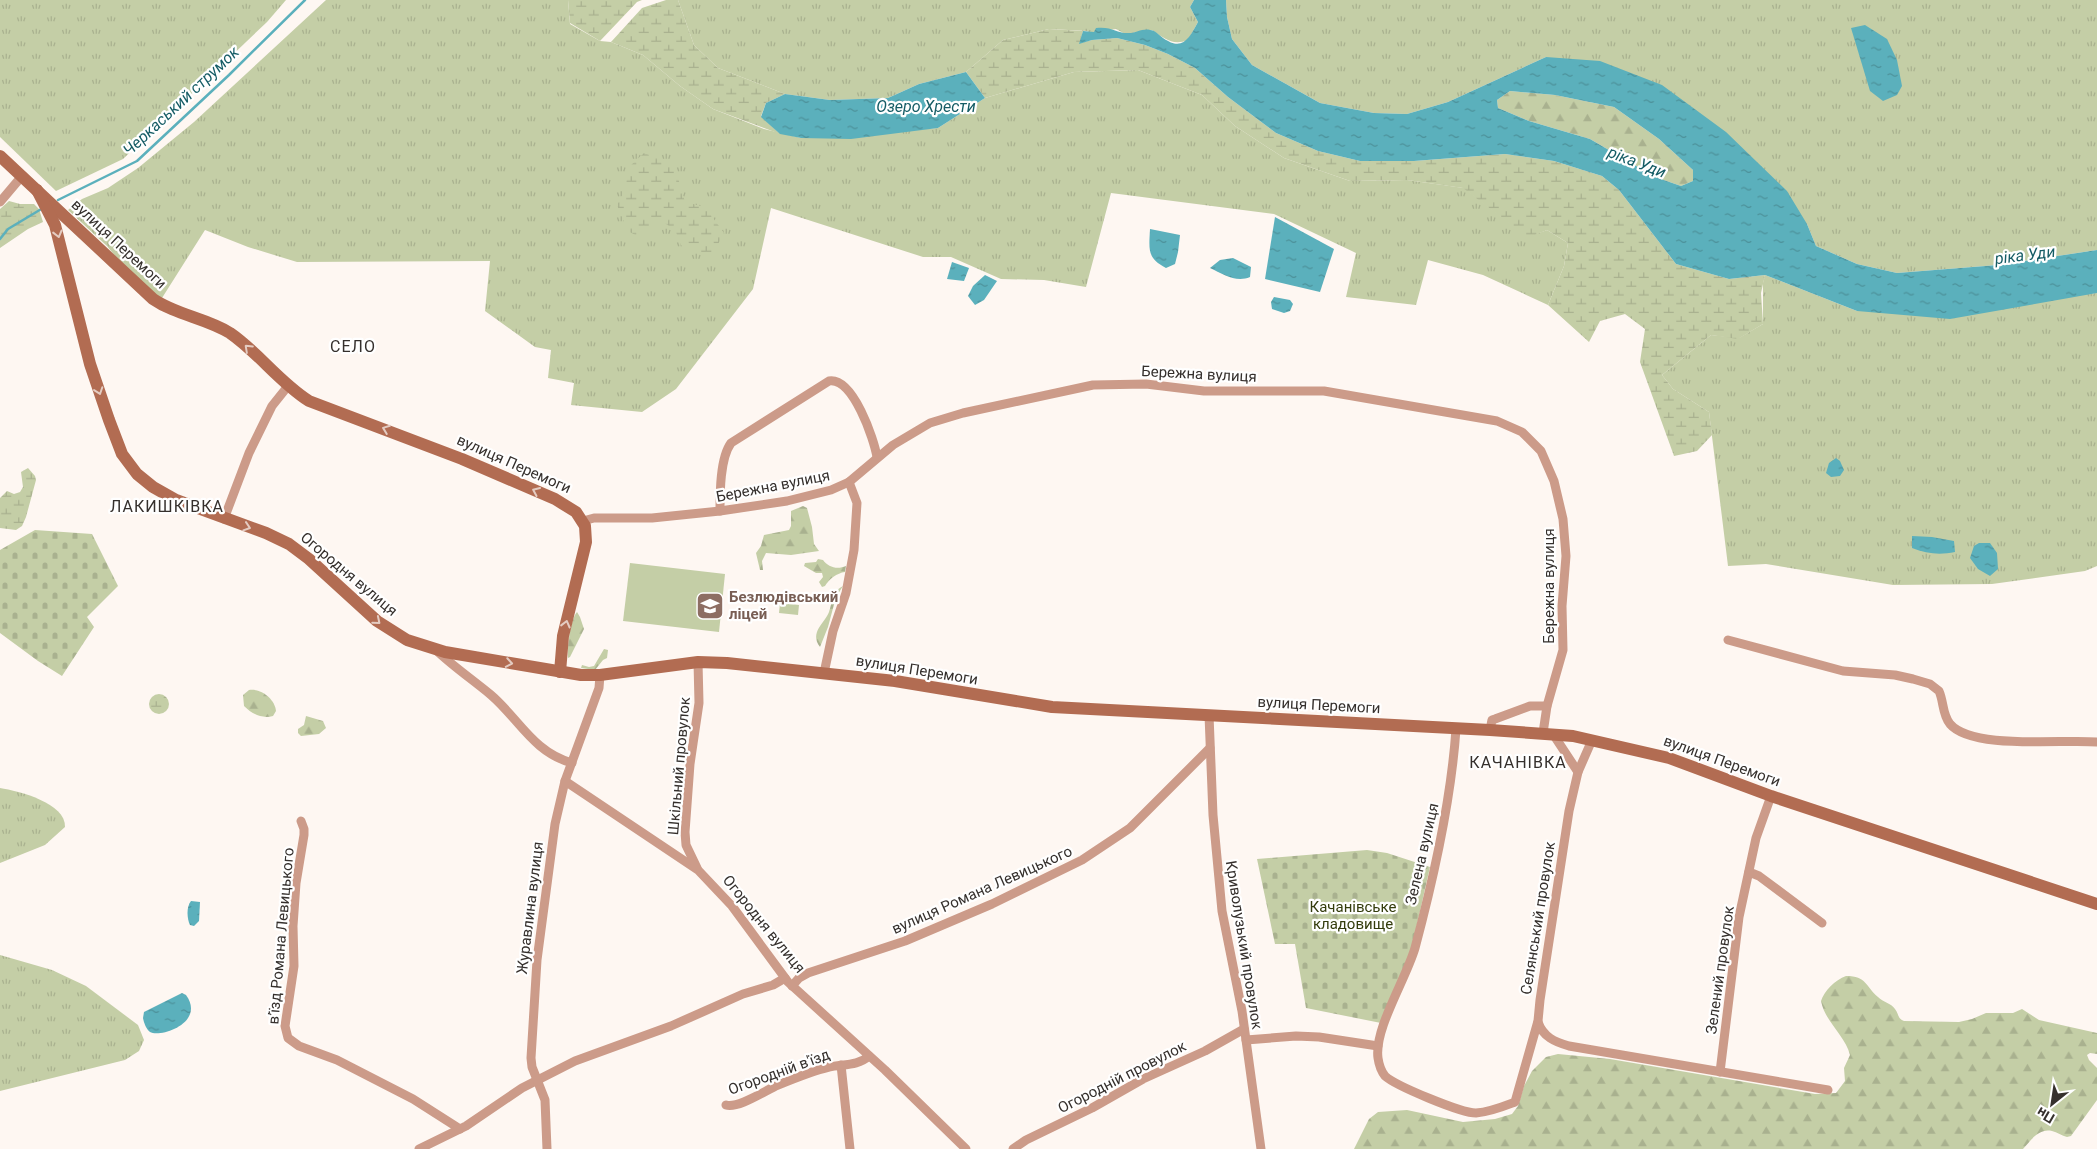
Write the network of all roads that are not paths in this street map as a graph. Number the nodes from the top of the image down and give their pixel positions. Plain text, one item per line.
1 (0, 156) edge
2 (22, 176) junction
3 (37, 190) junction
4 (0, 202) edge
5 (288, 386) junction
6 (877, 458) junction
7 (849, 482) junction
8 (720, 511) junction
9 (224, 519) junction
10 (583, 521) junction
11 (1728, 640) dead end
12 (436, 650) junction
13 (698, 662) junction
14 (560, 672) junction
15 (824, 673) junction
16 (600, 675) junction
17 (1548, 706) junction
18 (1209, 715) junction
19 (1456, 729) junction
20 (1490, 730) junction
21 (1548, 734) junction
22 (1592, 740) junction
23 (2097, 742) edge
24 (1210, 748) junction
25 (572, 763) junction
26 (1578, 772) junction
27 (565, 781) junction
28 (1771, 796) junction
29 (301, 821) dead end
30 (698, 870) junction
31 (1749, 872) junction
32 (2097, 904) edge
33 (1822, 923) dead end
34 (785, 978) junction
35 (792, 986) junction
36 (1538, 1021) junction
37 (1244, 1029) junction
38 (1246, 1040) junction
39 (1378, 1046) junction
40 (869, 1056) junction
41 (841, 1065) junction
42 (1720, 1072) junction
43 (538, 1079) junction
44 (1828, 1090) dead end
45 (1516, 1102) joint
46 (726, 1105) dead end
47 (460, 1129) junction
48 (419, 1149) edge
49 (547, 1149) edge
50 (850, 1149) edge
51 (966, 1149) edge
52 (1013, 1149) edge
53 (1260, 1149) edge

1 - 2 street, вулиця Перемоги
2 - 3 street, вулиця Перемоги
2 - 4 street
5 -> 3 street, вулиця Перемоги
3 -> 9 street, Огородня вулиця
5 - 9 street
10 -> 5 street, вулиця Перемоги
6 - 7 street, Бережна вулиця
6 - 8 street
6 - 17 street, Бережна вулиця
7 - 8 street, Бережна вулиця
7 - 15 street
8 - 10 street, Бережна вулиця
9 -> 12 street, Огородня вулиця
14 -> 10 street
11 - 23 street
12 -> 14 street, вулиця Перемоги
12 - 25 street, Огородня вулиця
13 - 15 street, вулиця Перемоги
13 - 16 street, вулиця Перемоги
13 - 30 street, Шкільний провулок
14 - 16 street, вулиця Перемоги
15 - 18 street, вулиця Перемоги
16 - 25 street, Журавлина вулиця
17 - 20 street
17 - 21 street, Бережна вулиця
18 - 19 street, вулиця Перемоги
18 - 24 street, Криволузький провулок
19 - 20 street, вулиця Перемоги
19 - 39 street, Зелена вулиця
20 - 21 street, вулиця Перемоги
21 - 22 street, вулиця Перемоги
21 - 26 street
22 - 26 street, Селянський провулок
22 - 28 street, вулиця Перемоги
24 - 35 street, вулиця Романа Левицького
24 - 37 street, Криволузький провулок
25 - 27 street, Журавлина вулиця
26 - 36 street, Селянський провулок
27 - 30 street, Огородня вулиця
27 - 43 street, Журавлина вулиця
28 - 31 street, Зелений провулок
28 - 32 street, вулиця Перемоги
29 - 47 street, в’їзд Романа Левицького
30 - 34 street, Огородня вулиця
31 - 33 street
31 - 42 street, Зелений провулок
34 - 35 street, Огородня вулиця
34 - 43 street
35 - 40 street, Огородня вулиця
36 - 42 street
36 - 45 street, Селянський провулок
37 - 38 street, Криволузький провулок
37 - 52 street, Огородній провулок
38 - 39 street
38 - 53 street, Криволузький провулок
39 - 45 street, Зелена вулиця
40 - 41 street, Огородній в'їзд
40 - 51 street, Огородня вулиця
41 - 46 street, Огородній в'їзд
41 - 50 street
42 - 44 street
43 - 47 street
43 - 49 street, Журавлина вулиця
47 - 48 street

